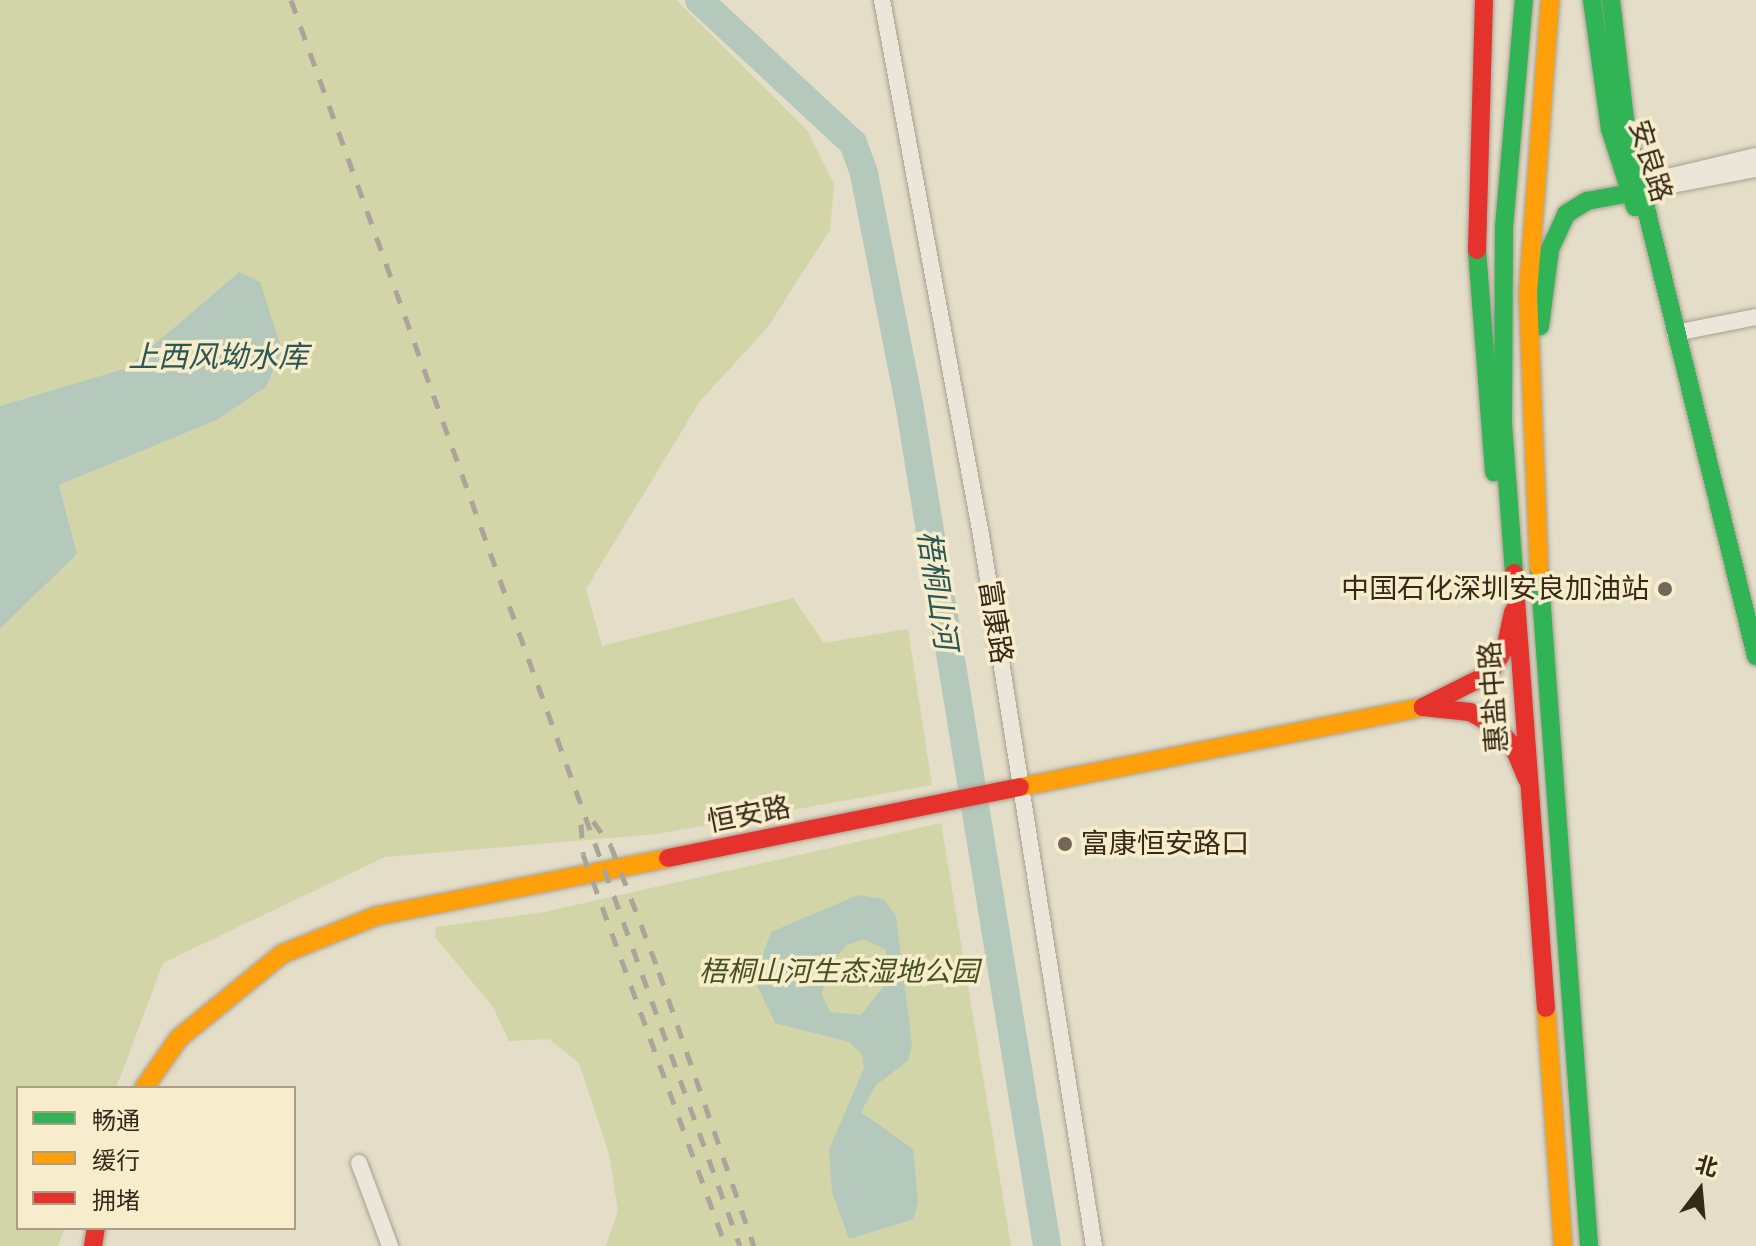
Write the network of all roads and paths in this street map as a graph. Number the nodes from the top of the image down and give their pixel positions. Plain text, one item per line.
1 (882, 0) edge
2 (1484, 0) edge
3 (1524, 0) edge
4 (1550, 0) edge
5 (1592, 0) edge
6 (1611, 0) edge
7 (1756, 156) edge
8 (1756, 169) edge
9 (1639, 188) junction
10 (1756, 317) edge
11 (1675, 333) junction
12 (1528, 423) junction
13 (1513, 568) junction
14 (1515, 599) junction
15 (1756, 656) edge
16 (1423, 707) junction
17 (1529, 784) junction
18 (1021, 789) junction
19 (145, 1086) edge
20 (359, 1163) dead end
21 (390, 1246) edge
22 (1094, 1246) edge
23 (1563, 1246) edge
24 (1589, 1246) edge

1 - 18 street, 富康路
2 - 13 main road
3 - 13 main road, 惠盐中路
4 - 12 main road, 惠盐中路
5 - 9 main road, 安良路
6 - 9 main road, 安良路
7 - 9 street
8 - 9 street
9 - 11 main road, 安良路
9 - 12 main road
10 - 11 street
11 - 15 main road, 安良路
12 - 24 main road, 惠盐中路
13 - 14 main road, 惠盐中路
14 - 16 main road
14 - 17 main road, 惠盐中路
16 - 17 main road
16 - 18 main road, 恒安路
17 - 23 main road, 惠盐中路
18 - 19 main road, 恒安路
18 - 22 street, 富康路
20 - 21 street

